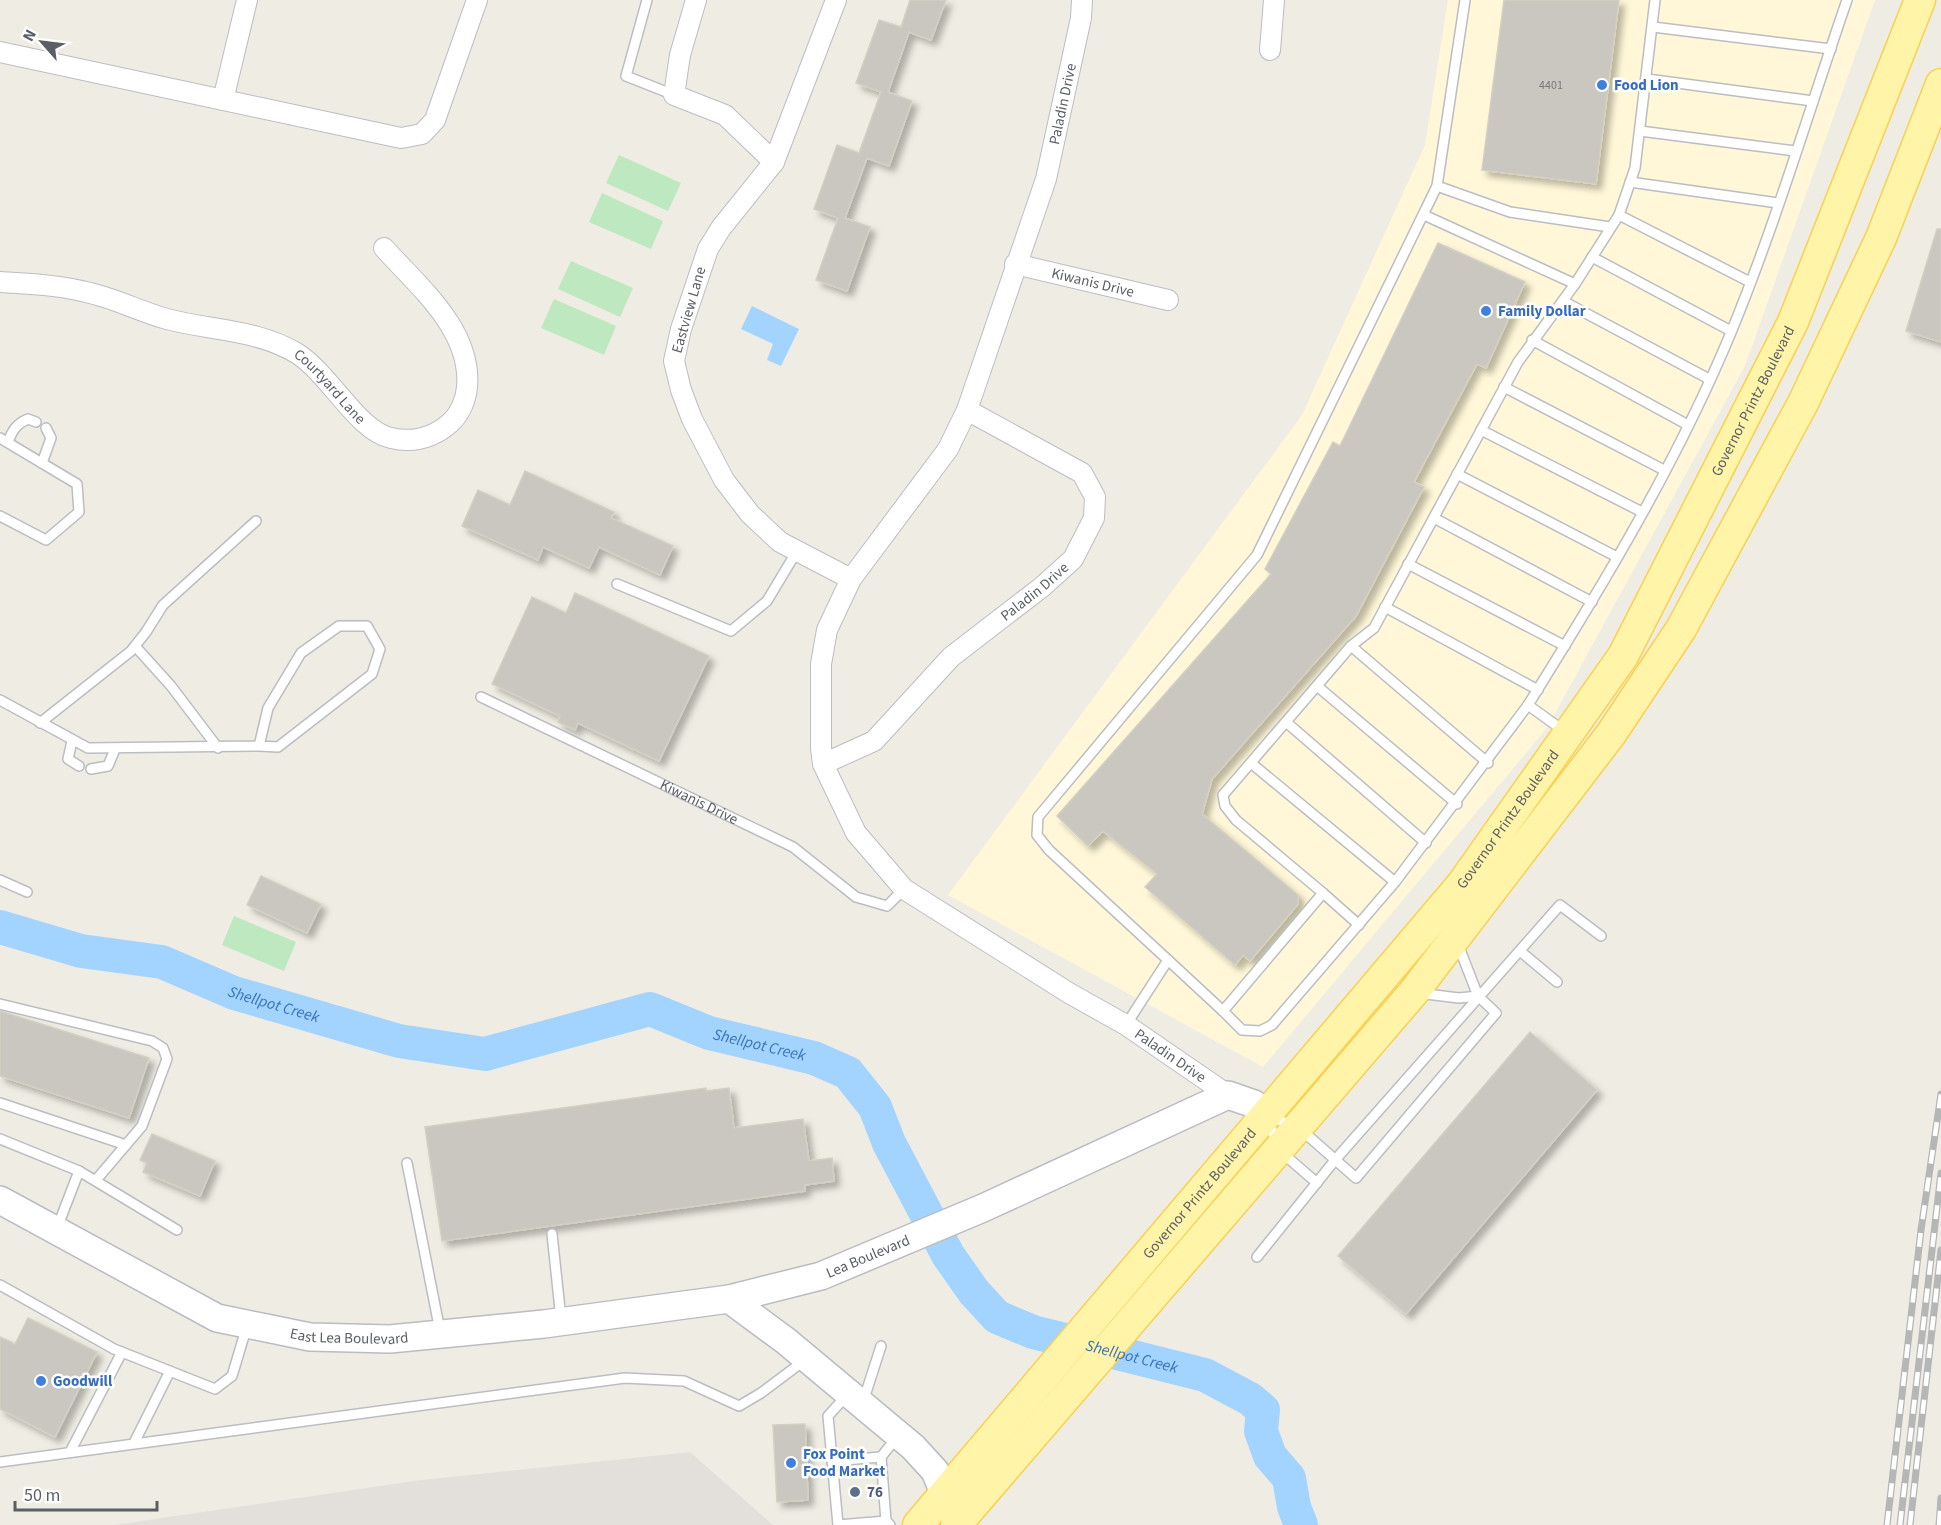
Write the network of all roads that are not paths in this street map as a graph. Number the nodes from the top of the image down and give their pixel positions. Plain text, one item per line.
1 (247, 0) edge
2 (477, 0) edge
3 (647, 0) edge
4 (696, 0) edge
5 (836, 0) edge
6 (1082, 0) edge
7 (1274, 0) edge
8 (1465, 0) edge
9 (1655, 0) edge
10 (1848, 0) edge
11 (1920, 0) edge
12 (1653, 27) junction
13 (1830, 49) junction
14 (1270, 50) dead end
15 (0, 52) edge
16 (1647, 79) junction
17 (1941, 84) edge
18 (674, 95) junction
19 (223, 100) junction
20 (1813, 101) junction
21 (1640, 131) junction
22 (1795, 152) junction
23 (774, 162) junction
24 (1630, 182) junction
25 (1437, 186) junction
26 (1778, 203) junction
27 (1424, 215) junction
28 (1619, 215) junction
29 (1610, 228) junction
30 (384, 248) dead end
31 (1592, 257) junction
32 (1015, 264) junction
33 (0, 282) edge
34 (1750, 282) junction
35 (1575, 285) junction
36 (1168, 300) dead end
37 (1563, 301) junction
38 (1731, 331) junction
39 (1532, 340) junction
40 (1709, 379) junction
41 (1504, 387) junction
42 (967, 410) junction
43 (36, 422) dead end
44 (1688, 425) junction
45 (46, 428) dead end
46 (1481, 430) junction
47 (4, 440) edge
48 (42, 463) junction
49 (1664, 470) junction
50 (1457, 474) junction
51 (1642, 512) junction
52 (0, 516) edge
53 (1434, 518) junction
54 (256, 521) dead end
55 (797, 551) junction
56 (1617, 557) junction
57 (1408, 564) junction
58 (850, 579) junction
59 (617, 584) dead end
60 (1592, 602) junction
61 (1385, 607) junction
62 (135, 646) junction
63 (1351, 646) junction
64 (1565, 646) junction
65 (1317, 686) junction
66 (1538, 690) junction
67 (481, 697) dead end
68 (0, 700) edge
69 (1528, 705) junction
70 (1286, 722) junction
71 (40, 723) junction
72 (1568, 734) junction
73 (72, 741) junction
74 (259, 746) junction
75 (218, 748) junction
76 (115, 749) junction
77 (1251, 763) junction
78 (1488, 763) junction
79 (823, 764) junction
80 (79, 766) dead end
81 (91, 769) dead end
82 (1457, 804) junction
83 (1426, 843) junction
84 (0, 880) edge
85 (1395, 882) junction
86 (904, 889) junction
87 (27, 892) dead end
88 (1323, 893) junction
89 (1359, 925) junction
90 (1600, 936) dead end
91 (1455, 937) junction
92 (1520, 951) junction
93 (1168, 960) junction
94 (1557, 982) dead end
95 (1413, 993) junction
96 (1478, 996) junction
97 (0, 1004) edge
98 (1223, 1011) junction
99 (1126, 1025) junction
100 (1228, 1095) junction
101 (0, 1103) edge
102 (1266, 1116) junction
103 (1298, 1127) junction
104 (0, 1140) edge
105 (126, 1145) junction
106 (1280, 1150) junction
107 (1335, 1160) junction
108 (407, 1163) dead end
109 (79, 1171) junction
110 (96, 1180) junction
111 (1317, 1183) junction
112 (0, 1200) edge
113 (56, 1230) junction
114 (177, 1230) dead end
115 (552, 1234) dead end
116 (1257, 1257) dead end
117 (1, 1286) edge
118 (729, 1299) junction
119 (561, 1322) junction
120 (248, 1324) junction
121 (440, 1334) junction
122 (880, 1346) dead end
123 (122, 1352) junction
124 (807, 1358) junction
125 (170, 1371) junction
126 (856, 1398) junction
127 (899, 1435) junction
128 (134, 1443) junction
129 (70, 1452) junction
130 (881, 1457) junction
131 (832, 1461) junction
132 (0, 1462) edge
133 (944, 1493) junction
134 (888, 1523) edge
135 (918, 1525) edge
136 (938, 1525) edge
137 (956, 1525) edge

1 - 19 street
2 - 19 street
3 - 18 lane
4 - 18 street
5 - 23 street, Eastview Lane
6 - 32 street, Paladin Drive
7 - 14 street
8 - 25 lane
9 - 12 lane
10 - 13 lane
11 - 72 main road, Governor Printz Boulevard
12 - 13 lane
12 - 16 lane
13 - 20 lane
15 - 19 street
16 - 20 lane
16 - 21 lane
17 - 91 main road, Governor Printz Boulevard
18 - 23 street
20 - 22 lane
21 - 22 lane
21 - 24 lane
22 - 26 lane
23 - 55 street, Eastview Lane
24 - 26 lane
24 - 28 lane
25 - 27 lane
25 - 29 lane
26 - 34 lane
27 - 35 lane
27 - 93 lane
28 - 29 lane
28 - 34 lane
29 - 31 lane
30 - 33 street, Courtyard Lane
31 - 35 lane
31 - 38 lane
32 - 36 street, Kiwanis Drive
32 - 42 street, Paladin Drive
34 - 38 lane
35 - 37 lane
37 - 39 lane
37 - 40 lane
38 - 40 lane
39 - 41 lane
39 - 44 lane
40 - 44 lane
41 - 46 lane
41 - 49 lane
42 - 58 street, Paladin Drive
42 - 79 street, Paladin Drive
43 - 47 lane
44 - 49 lane
45 - 48 lane
46 - 50 lane
46 - 51 lane
47 - 48 lane
48 - 52 lane
49 - 51 lane
50 - 53 lane
50 - 56 lane
51 - 56 lane
53 - 57 lane
53 - 60 lane
54 - 62 lane
55 - 58 street, Eastview Lane
55 - 59 lane
56 - 60 lane
57 - 61 lane
57 - 64 lane
58 - 79 street, Paladin Drive
60 - 64 lane
61 - 63 lane
61 - 66 lane
62 - 71 lane
62 - 75 lane
63 - 65 lane
63 - 78 lane
64 - 66 lane
65 - 70 lane
65 - 82 lane
66 - 69 lane
67 - 86 lane, Kiwanis Drive
68 - 71 lane
69 - 72 lane
69 - 78 lane
70 - 77 lane
70 - 83 lane
71 - 73 lane
72 - 91 main road
72 - 102 main road, Governor Printz Boulevard
73 - 76 lane
73 - 80 lane
74 - 74 lane
74 - 75 lane
75 - 76 lane
76 - 81 lane
77 - 85 lane
77 - 88 lane
78 - 82 lane
79 - 86 street, Paladin Drive
82 - 83 lane
83 - 85 lane
84 - 87 lane
85 - 89 lane
86 - 99 street, Paladin Drive
88 - 89 lane
88 - 98 lane
89 - 98 lane
90 - 92 lane
91 - 95 main road, Governor Printz Boulevard
91 - 96 lane
92 - 94 lane
92 - 96 lane
93 - 98 lane
93 - 99 lane
95 - 96 lane
95 - 103 main road, Governor Printz Boulevard
96 - 107 lane
96 - 107 lane
97 - 105 lane
99 - 100 street, Paladin Drive
100 - 102 street
100 - 118 street, Lea Boulevard
101 - 105 lane
102 - 103 lane
102 - 106 lane
102 - 133 main road, Governor Printz Boulevard
103 - 106 main road, Governor Printz Boulevard
103 - 107 lane
104 - 109 lane
105 - 110 lane
106 - 111 lane
106 - 137 main road, Governor Printz Boulevard
107 - 111 lane
108 - 121 lane
109 - 110 lane
109 - 113 lane
110 - 114 lane
111 - 116 lane
112 - 113 street, East Lea Boulevard
113 - 120 street, East Lea Boulevard
115 - 119 lane
117 - 123 lane
118 - 119 street, East Lea Boulevard
118 - 124 street
119 - 121 street, East Lea Boulevard
120 - 121 street, East Lea Boulevard
120 - 125 lane
122 - 126 lane
123 - 125 lane
123 - 129 lane
124 - 126 street
124 - 128 lane
125 - 128 lane
126 - 127 street
126 - 131 lane
127 - 130 lane
127 - 133 street
128 - 129 lane
129 - 132 lane
130 - 131 lane
130 - 134 lane
131 - 134 lane
133 - 135 main road, Governor Printz Boulevard
133 - 136 main road

